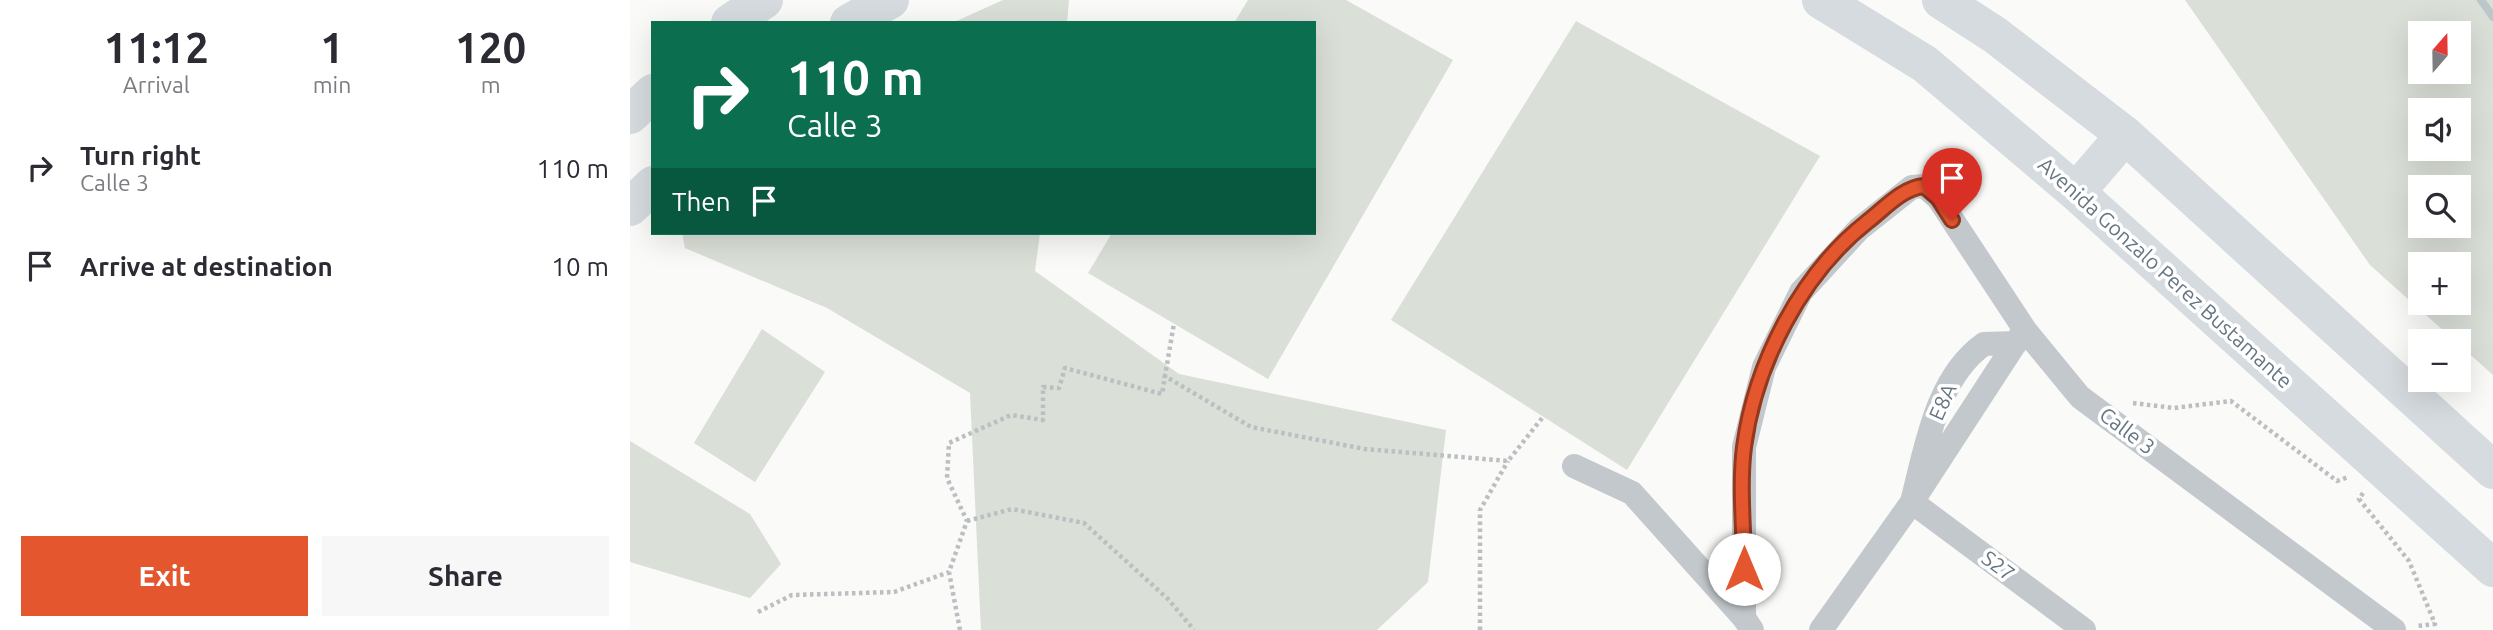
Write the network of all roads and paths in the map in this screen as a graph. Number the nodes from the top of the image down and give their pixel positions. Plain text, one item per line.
1 (764, 0) edge
2 (890, 0) edge
3 (1821, 0) edge
4 (1941, 0) edge
5 (733, 21) edge
6 (853, 21) edge
7 (651, 95) edge
8 (630, 115) edge
9 (2124, 135) junction
10 (651, 188) edge
11 (2076, 192) junction
12 (630, 207) edge
13 (1174, 323) dead end
14 (2020, 337) junction
15 (1163, 375) junction
16 (2080, 397) junction
17 (1543, 417) dead end
18 (1508, 461) junction
19 (2378, 465) junction
20 (1574, 466) dead end
21 (2493, 470) edge
22 (1912, 502) junction
23 (967, 521) junction
24 (2493, 568) edge
25 (949, 572) junction
26 (758, 612) dead end
27 (1748, 624) edge
28 (960, 630) edge
29 (1194, 630) edge
30 (1479, 630) edge
31 (1821, 630) edge
32 (2084, 630) edge
33 (2394, 630) edge

1 - 5 main road
2 - 6 main road
3 - 11 main road, Avenida Gonzalo Perez Bustamante
4 - 9 main road
7 - 8 main road
9 - 11 main road
9 - 21 main road
10 - 12 main road
11 - 19 main road, Avenida Gonzalo Perez Bustamante
13 - 15 path
14 - 16 street, Calle 3
14 - 22 street, E8A
14 - 22 street, E8A
14 - 27 street, Calle 3
15 - 18 path
15 - 23 path
16 - 19 path
16 - 33 street, Calle 3
17 - 18 path
18 - 30 path
19 - 24 main road, Avenida Gonzalo Perez Bustamante
19 - 33 path
20 - 27 street
22 - 31 street, E8A
22 - 32 street, S27
23 - 25 path
23 - 29 path
25 - 26 path
25 - 28 path

